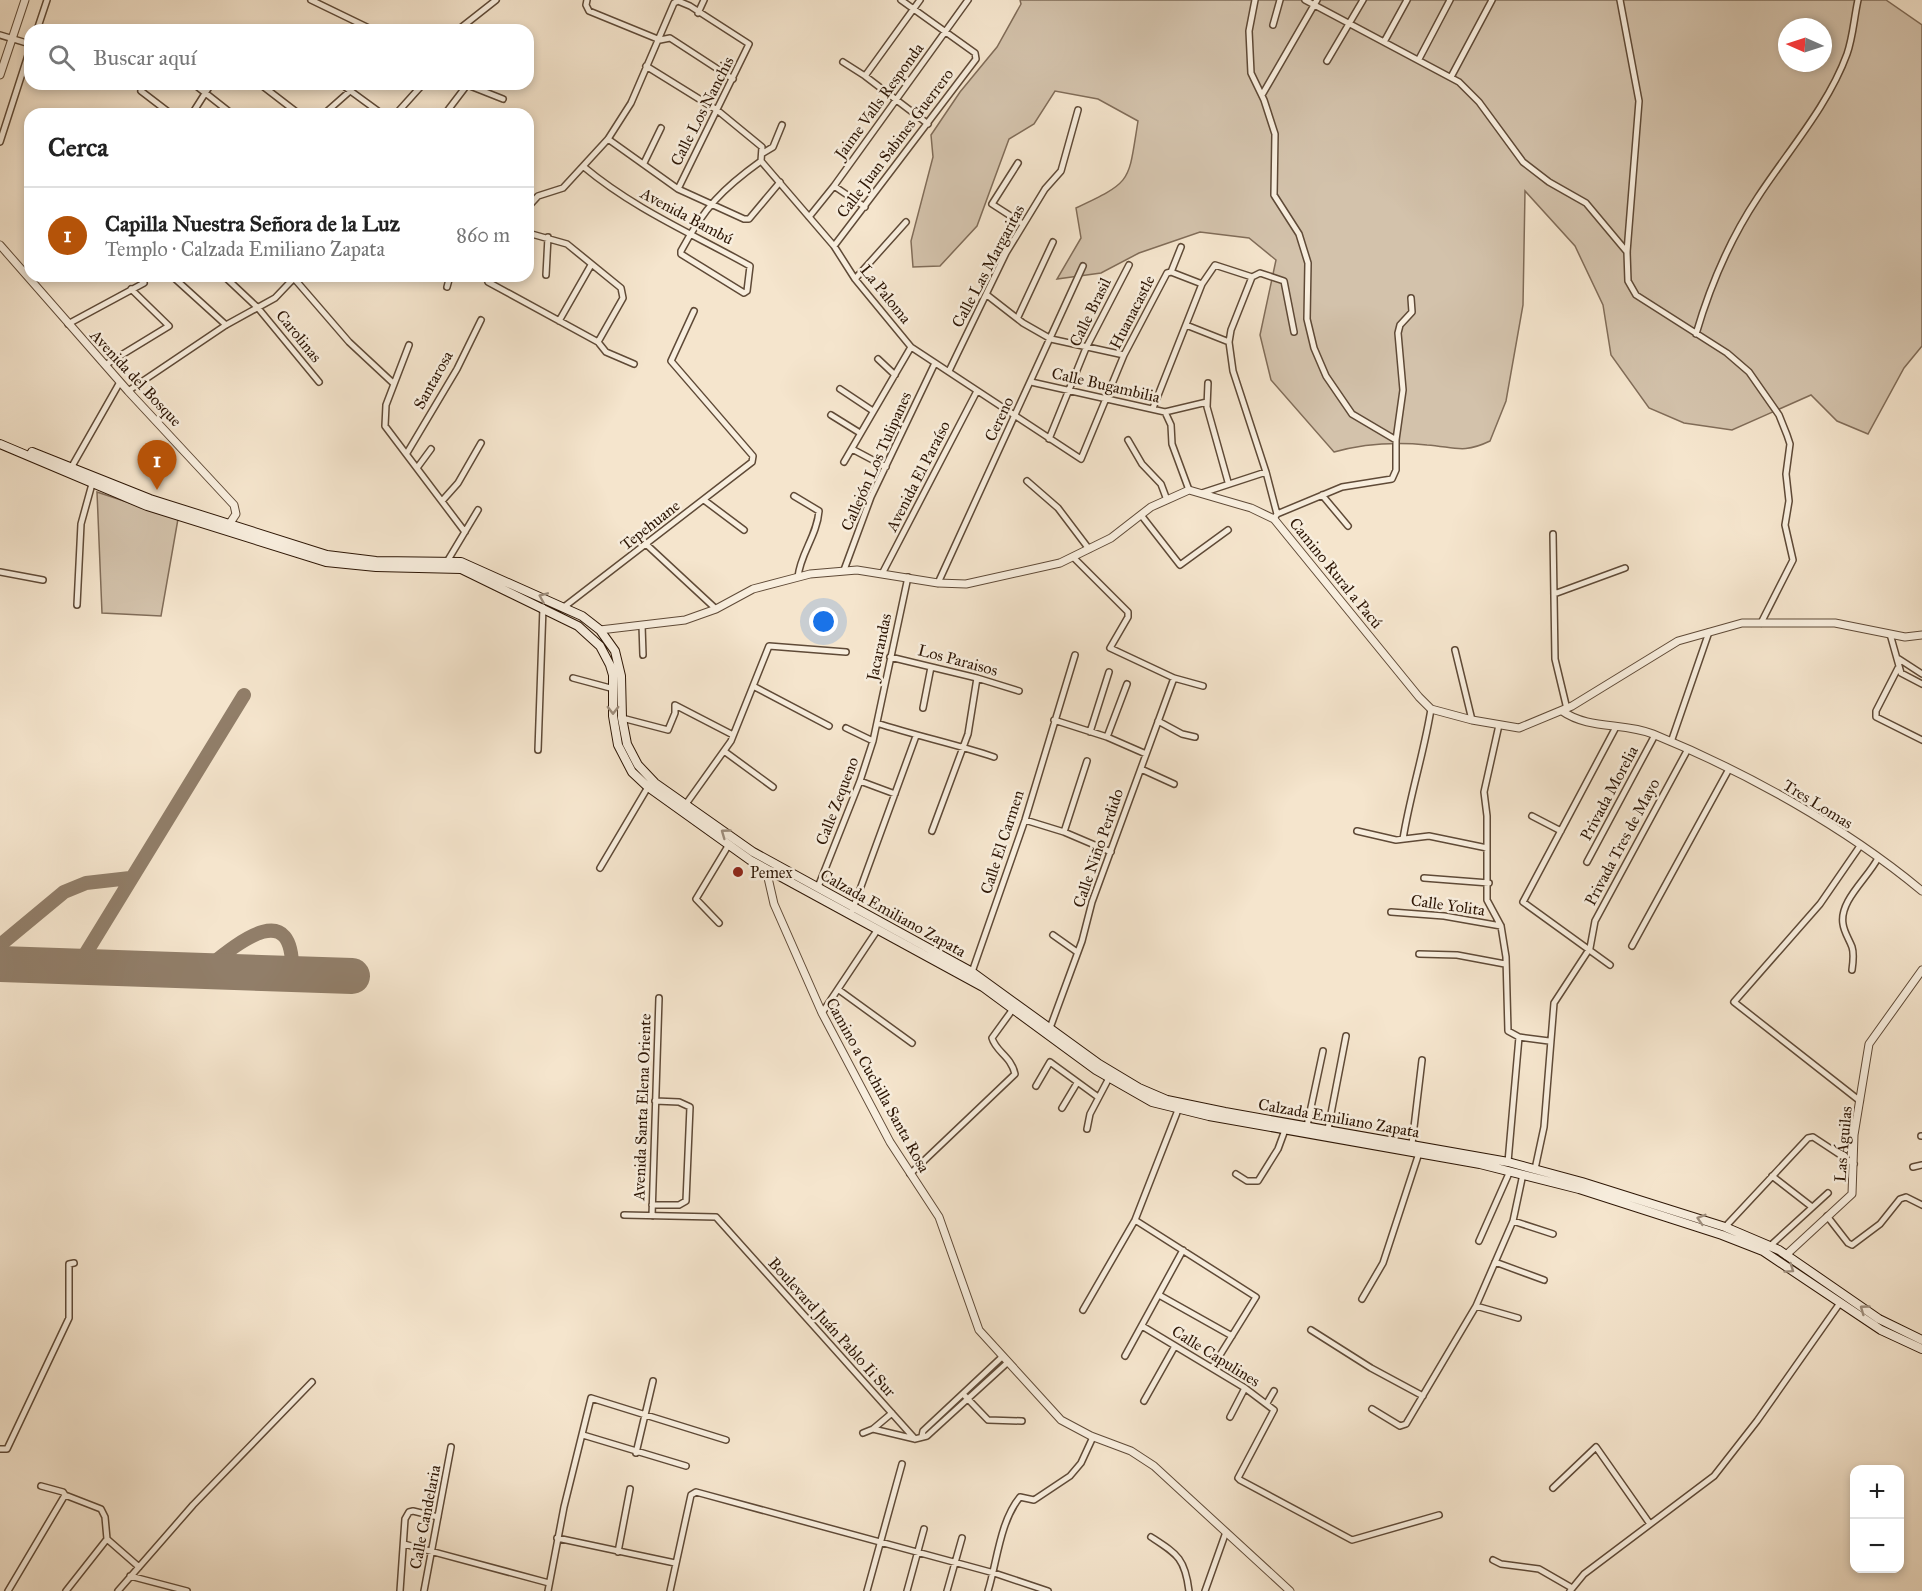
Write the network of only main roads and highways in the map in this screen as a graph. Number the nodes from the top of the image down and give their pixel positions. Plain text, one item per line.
1 (1, 444) edge
2 (16, 448) junction
3 (609, 640) junction
4 (600, 646) junction
5 (853, 911) junction
6 (1509, 1166) junction
7 (1581, 1186) junction
8 (1605, 1193) junction
9 (1827, 1283) junction
10 (1821, 1291) junction
11 (1922, 1340) edge
12 (1922, 1349) edge

1 - 2 main road, Calzada Emiliano Zapata
3 -> 2 main road, Calzada Emiliano Zapata
2 - 4 main road, Calzada Emiliano Zapata
3 - 4 main road
5 -> 3 main road, Calzada Emiliano Zapata
4 -> 5 main road, Calzada Emiliano Zapata
5 - 6 main road, Calzada Emiliano Zapata
5 - 6 main road, Calzada Emiliano Zapata
6 - 7 main road, Calzada Emiliano Zapata
6 - 7 main road, Calzada Emiliano Zapata
7 - 8 main road
9 -> 8 main road
8 -> 10 main road
9 - 10 main road
11 -> 9 main road
10 - 12 main road

